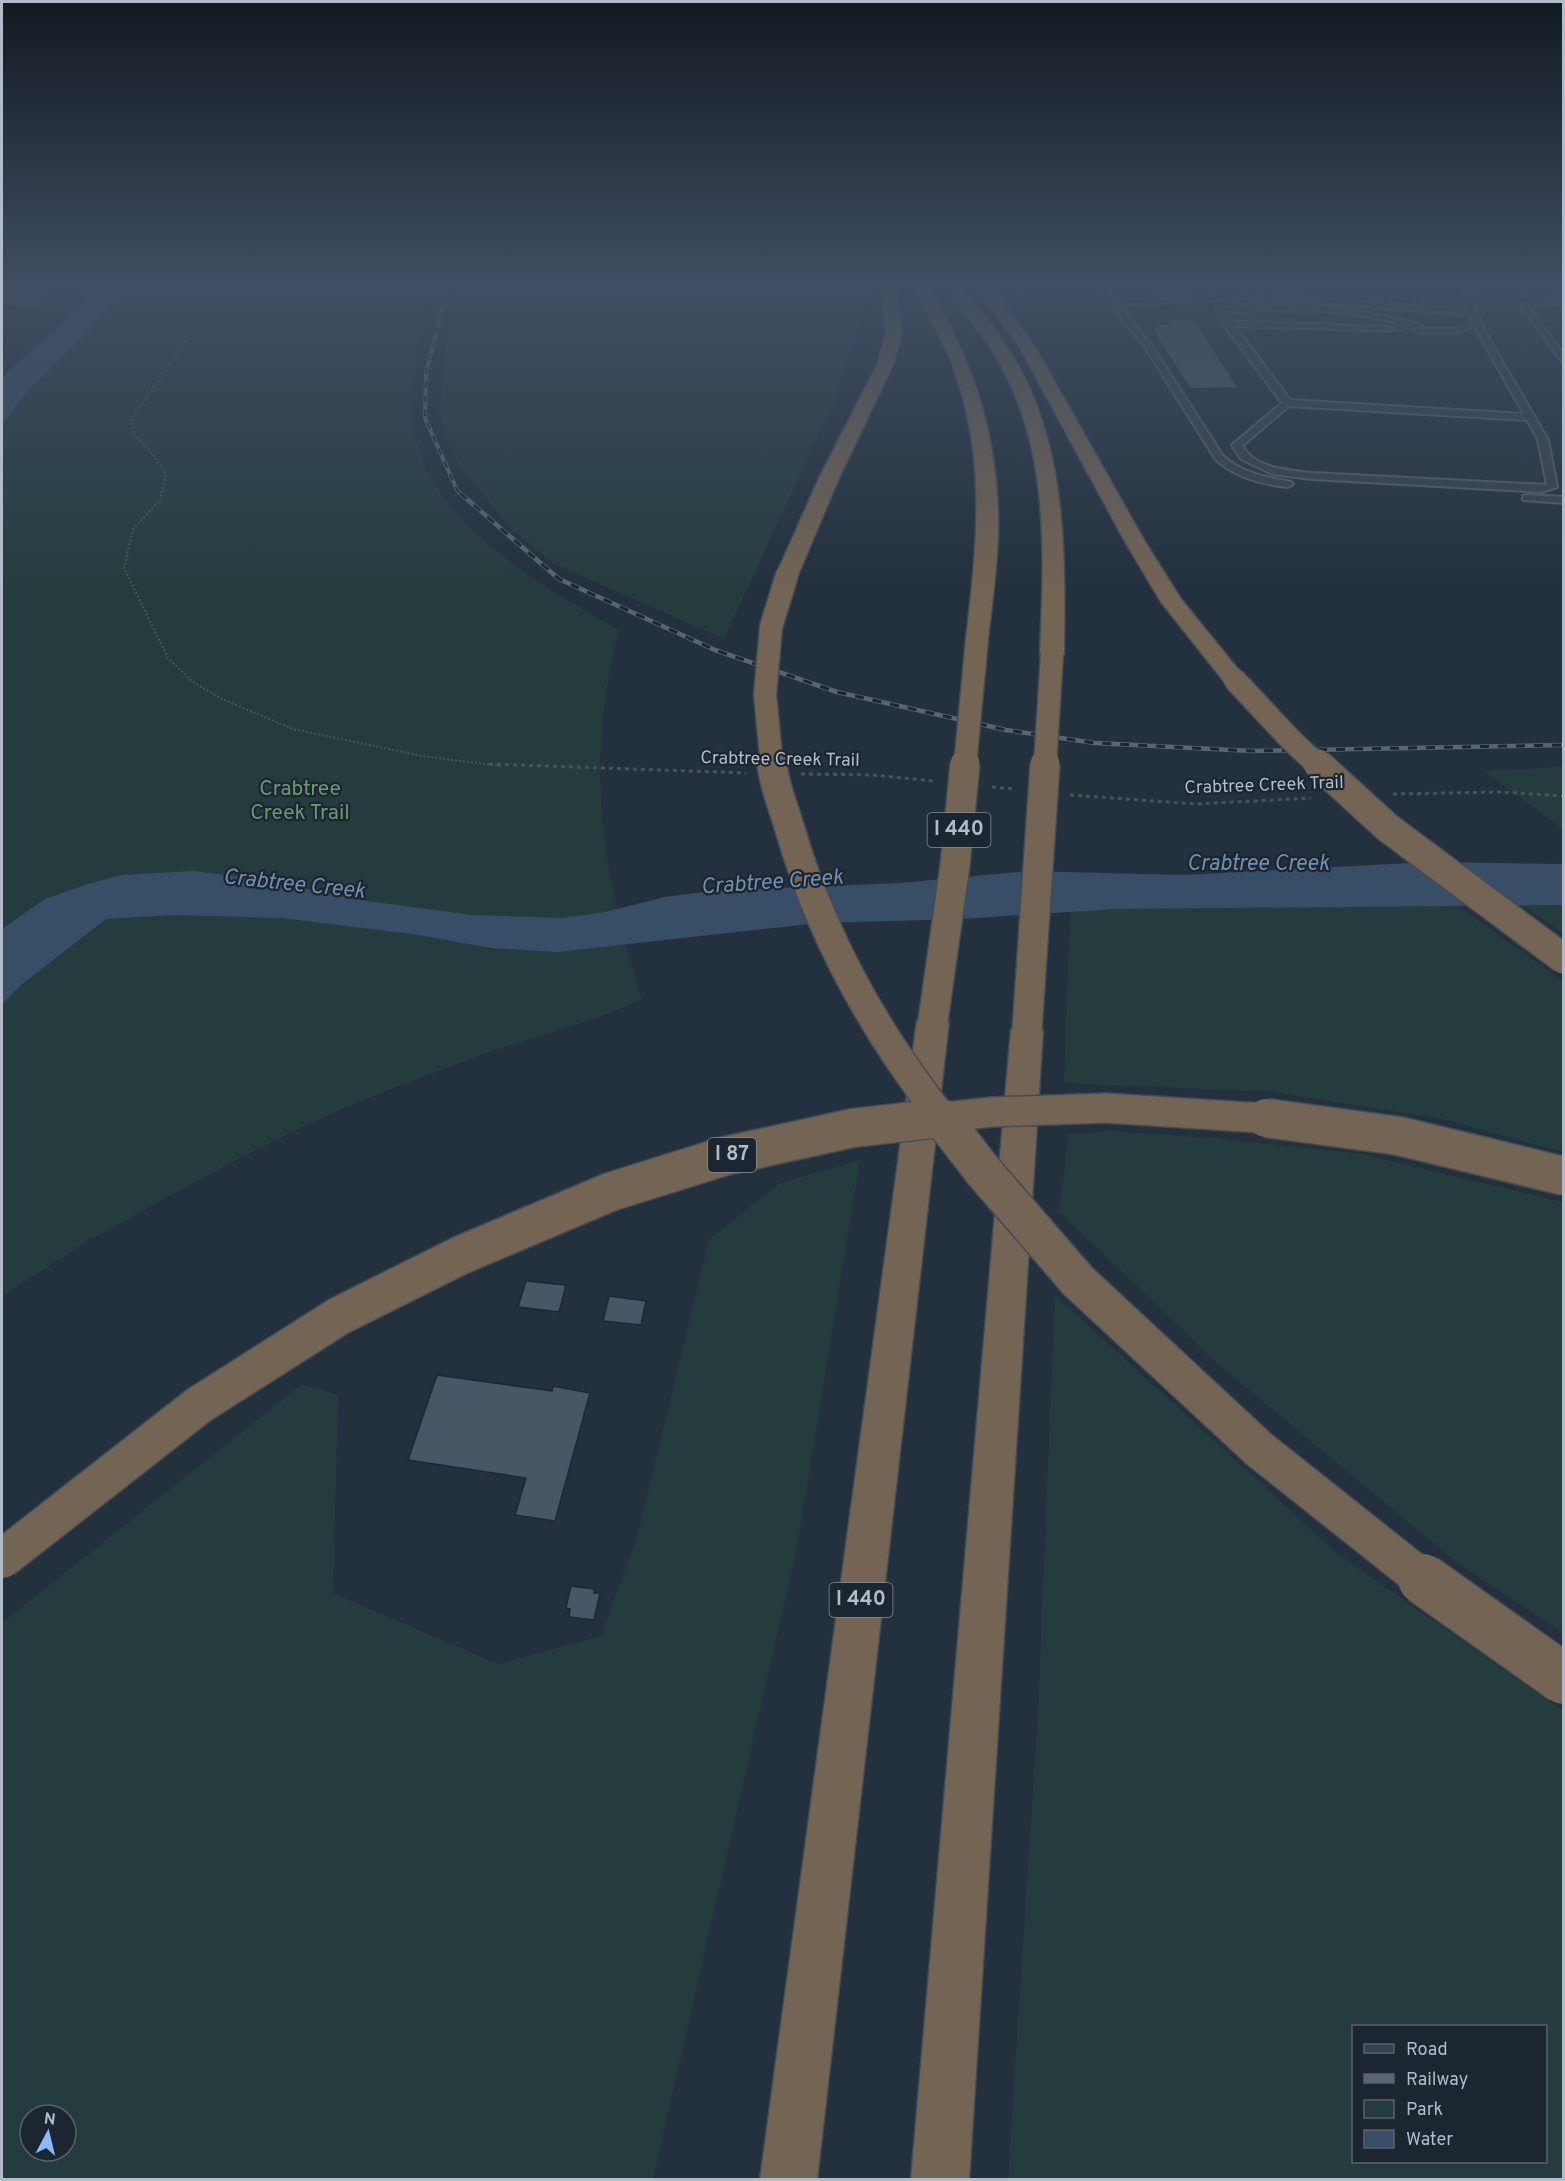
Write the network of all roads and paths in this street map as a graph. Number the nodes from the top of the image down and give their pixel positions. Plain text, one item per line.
1 (153, 388) edge
2 (874, 388) edge
3 (968, 388) edge
4 (1019, 388) edge
5 (1050, 388) edge
6 (1174, 388) edge
7 (1276, 388) edge
8 (1513, 388) edge
9 (1287, 402) junction
10 (1529, 417) junction
11 (1563, 500) edge
12 (754, 773) dead end
13 (801, 774) dead end
14 (942, 782) dead end
15 (989, 786) dead end
16 (1024, 790) dead end
17 (1059, 794) dead end
18 (1384, 795) dead end
19 (1563, 796) edge
20 (1314, 798) dead end
21 (1563, 959) edge
22 (1563, 1176) edge
23 (2, 1558) edge
24 (1563, 1679) edge
25 (788, 2180) edge
26 (940, 2180) edge

1 - 12 path, Crabtree Creek Trail
2 - 24 highway, bridge
3 - 25 highway, I 440, bridge
4 - 26 highway, bridge
5 - 21 highway, bridge
6 - 11 lane
7 - 9 lane
8 - 10 lane
9 - 10 lane
9 - 10 lane
13 - 14 path, Crabtree Creek Trail
15 - 16 path
17 - 20 path, Crabtree Creek Trail
18 - 19 path
22 - 23 highway, I 87, bridge

